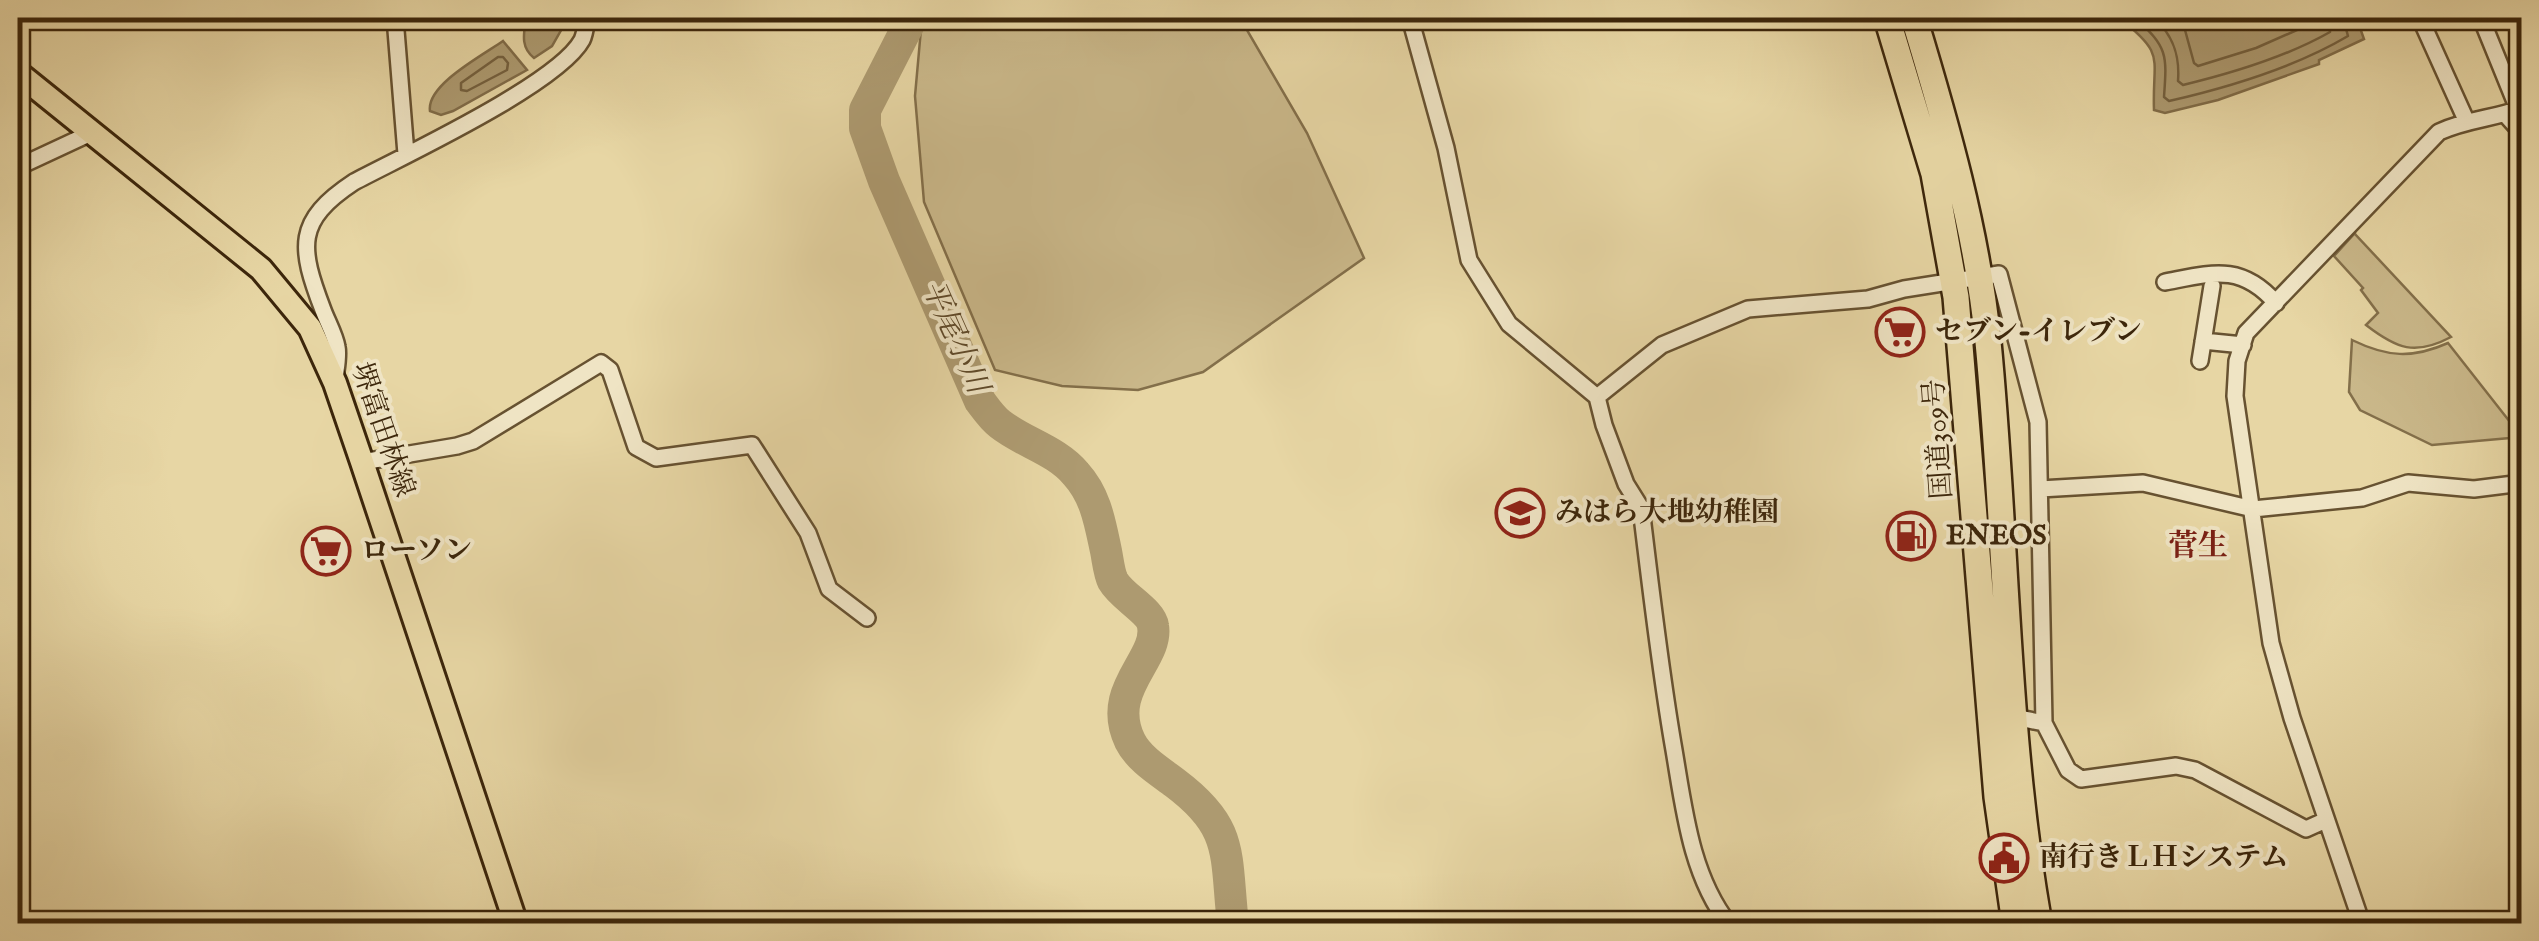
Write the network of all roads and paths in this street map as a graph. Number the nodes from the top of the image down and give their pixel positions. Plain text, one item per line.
1 (395, 18) edge
2 (588, 18) edge
3 (1410, 18) edge
4 (1886, 18) edge
5 (1914, 18) edge
6 (2420, 18) edge
7 (2481, 18) edge
8 (18, 73) edge
9 (2515, 111) edge
10 (2466, 120) junction
11 (92, 133) junction
12 (2522, 133) edge
13 (406, 154) junction
14 (18, 167) edge
15 (1966, 278) junction
16 (2165, 282) dead end
17 (2212, 286) dead end
18 (2276, 303) junction
19 (2203, 341) junction
20 (2243, 345) junction
21 (2200, 361) dead end
22 (335, 383) junction
23 (1598, 397) junction
24 (362, 462) junction
25 (2522, 483) edge
26 (2040, 489) junction
27 (2253, 509) junction
28 (867, 618) dead end
29 (2014, 717) junction
30 (2044, 723) junction
31 (2326, 820) junction
32 (516, 924) edge
33 (1729, 924) edge
34 (2014, 924) edge
35 (2040, 924) edge
36 (2362, 924) edge

1 - 13 street
2 - 13 street
3 - 23 street
4 - 15 highway, 国道309号
5 - 15 highway, 国道309号
6 - 10 street
7 - 9 street
8 - 11 main road, 堺富田林線
9 - 10 street
9 - 12 street
10 - 18 street
11 - 14 street
11 - 22 main road, 堺富田林線
13 - 22 street
15 - 23 street
15 - 26 street
15 - 29 highway, 国道309号
15 - 34 highway, 国道309号
16 - 18 street
17 - 19 street
18 - 20 street
19 - 20 street
19 - 21 street
20 - 27 street
22 - 24 main road, 堺富田林線
23 - 33 street
24 - 28 street
24 - 32 main road, 堺富田林線
25 - 27 street
26 - 27 street
26 - 30 street
27 - 31 street
29 - 30 street
29 - 35 highway, 国道309号
30 - 31 street
31 - 36 street

